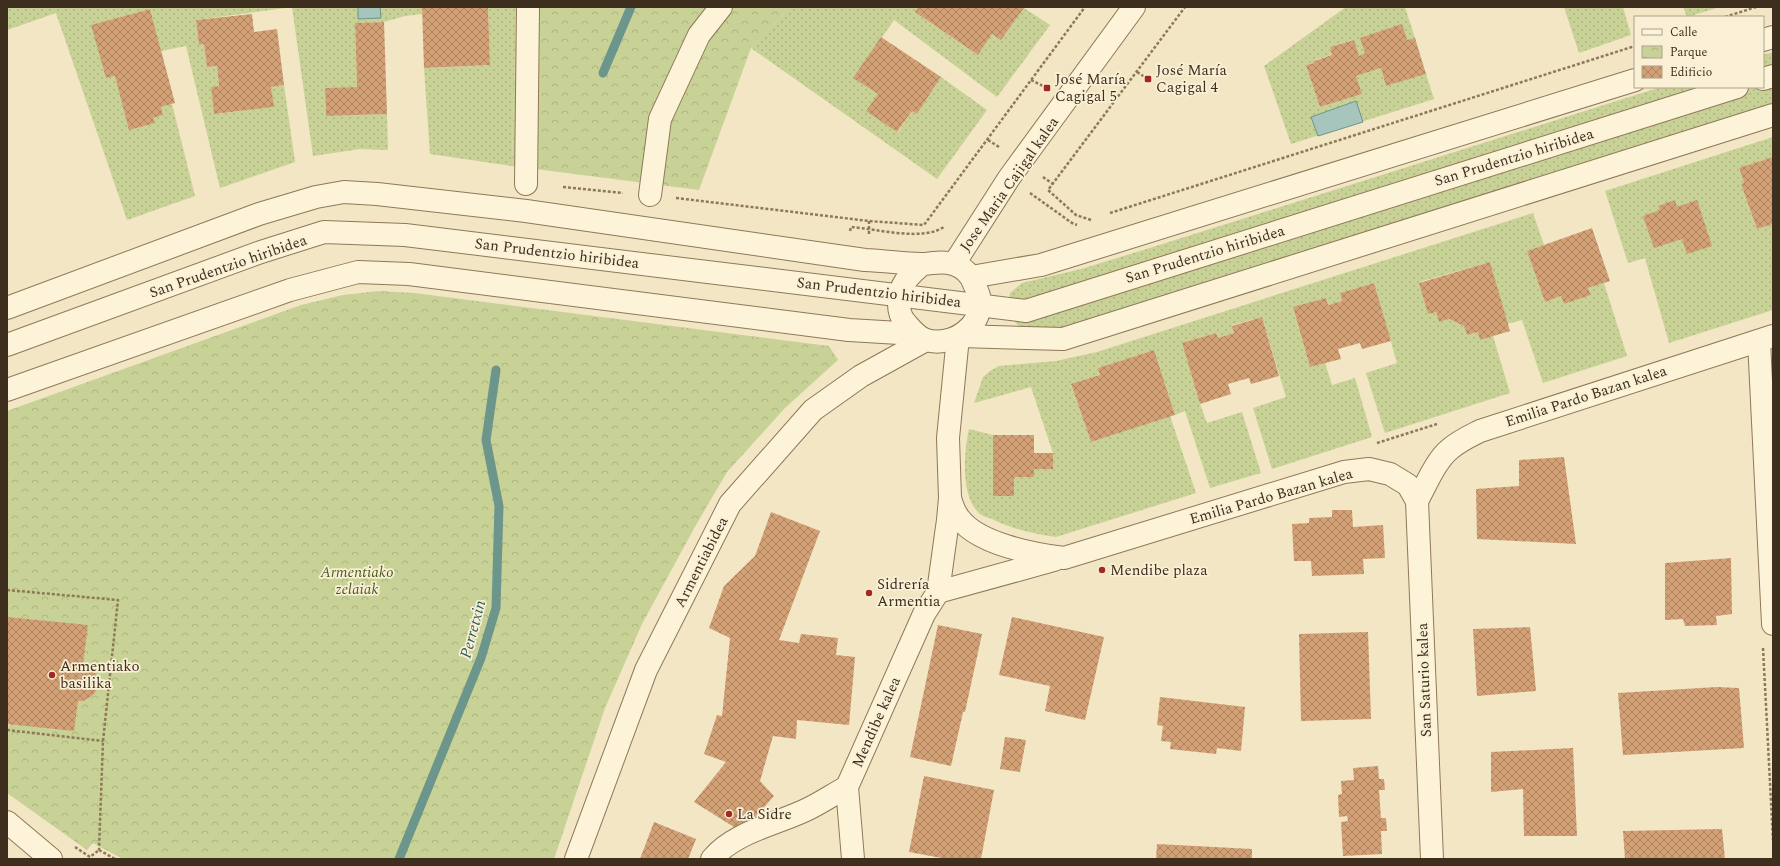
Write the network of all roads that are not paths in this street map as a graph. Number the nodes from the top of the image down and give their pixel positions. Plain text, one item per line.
1 (528, 7) edge
2 (721, 7) edge
3 (1134, 7) edge
4 (1634, 80) edge
5 (1735, 88) edge
6 (1773, 115) edge
7 (526, 184) road end
8 (650, 195) road end
9 (922, 264) junction
10 (954, 264) junction
11 (972, 277) junction
12 (900, 295) junction
13 (979, 305) junction
14 (7, 308) edge
15 (921, 337) junction
16 (959, 337) junction
17 (1766, 339) edge
18 (7, 345) edge
19 (7, 390) edge
20 (950, 498) junction
21 (1417, 501) junction
22 (1064, 558) junction
23 (938, 592) junction
24 (1768, 633) edge
25 (847, 787) junction
26 (7, 822) edge
27 (50, 859) edge
28 (576, 859) edge
29 (712, 859) edge
30 (853, 859) edge
31 (1432, 859) edge

1 - 7 street
2 - 8 street
3 - 10 street, Jose Maria Cajigal kalea
4 - 11 street, San Prudentzio hiribidea
5 - 13 street, San Prudentzio hiribidea
6 - 16 street
9 - 10 street, San Prudentzio hiribidea
9 - 12 street
9 - 14 street, San Prudentzio hiribidea
10 - 11 street
11 - 13 street
12 - 13 street, San Prudentzio hiribidea
12 - 15 street
12 - 18 street, San Prudentzio hiribidea
13 - 16 street
15 - 16 street
15 - 19 street
15 - 28 street, Armentiabidea
16 - 20 street
17 - 21 street, Emilia Pardo Bazan kalea
17 - 24 street
20 - 22 street, Emilia Pardo Bazan kalea
20 - 23 street, Mendibe kalea
21 - 22 street, Emilia Pardo Bazan kalea
21 - 31 street, San Saturio kalea
22 - 23 street
23 - 25 street, Mendibe kalea
25 - 29 street
25 - 30 street, Mendibe kalea
26 - 27 street

